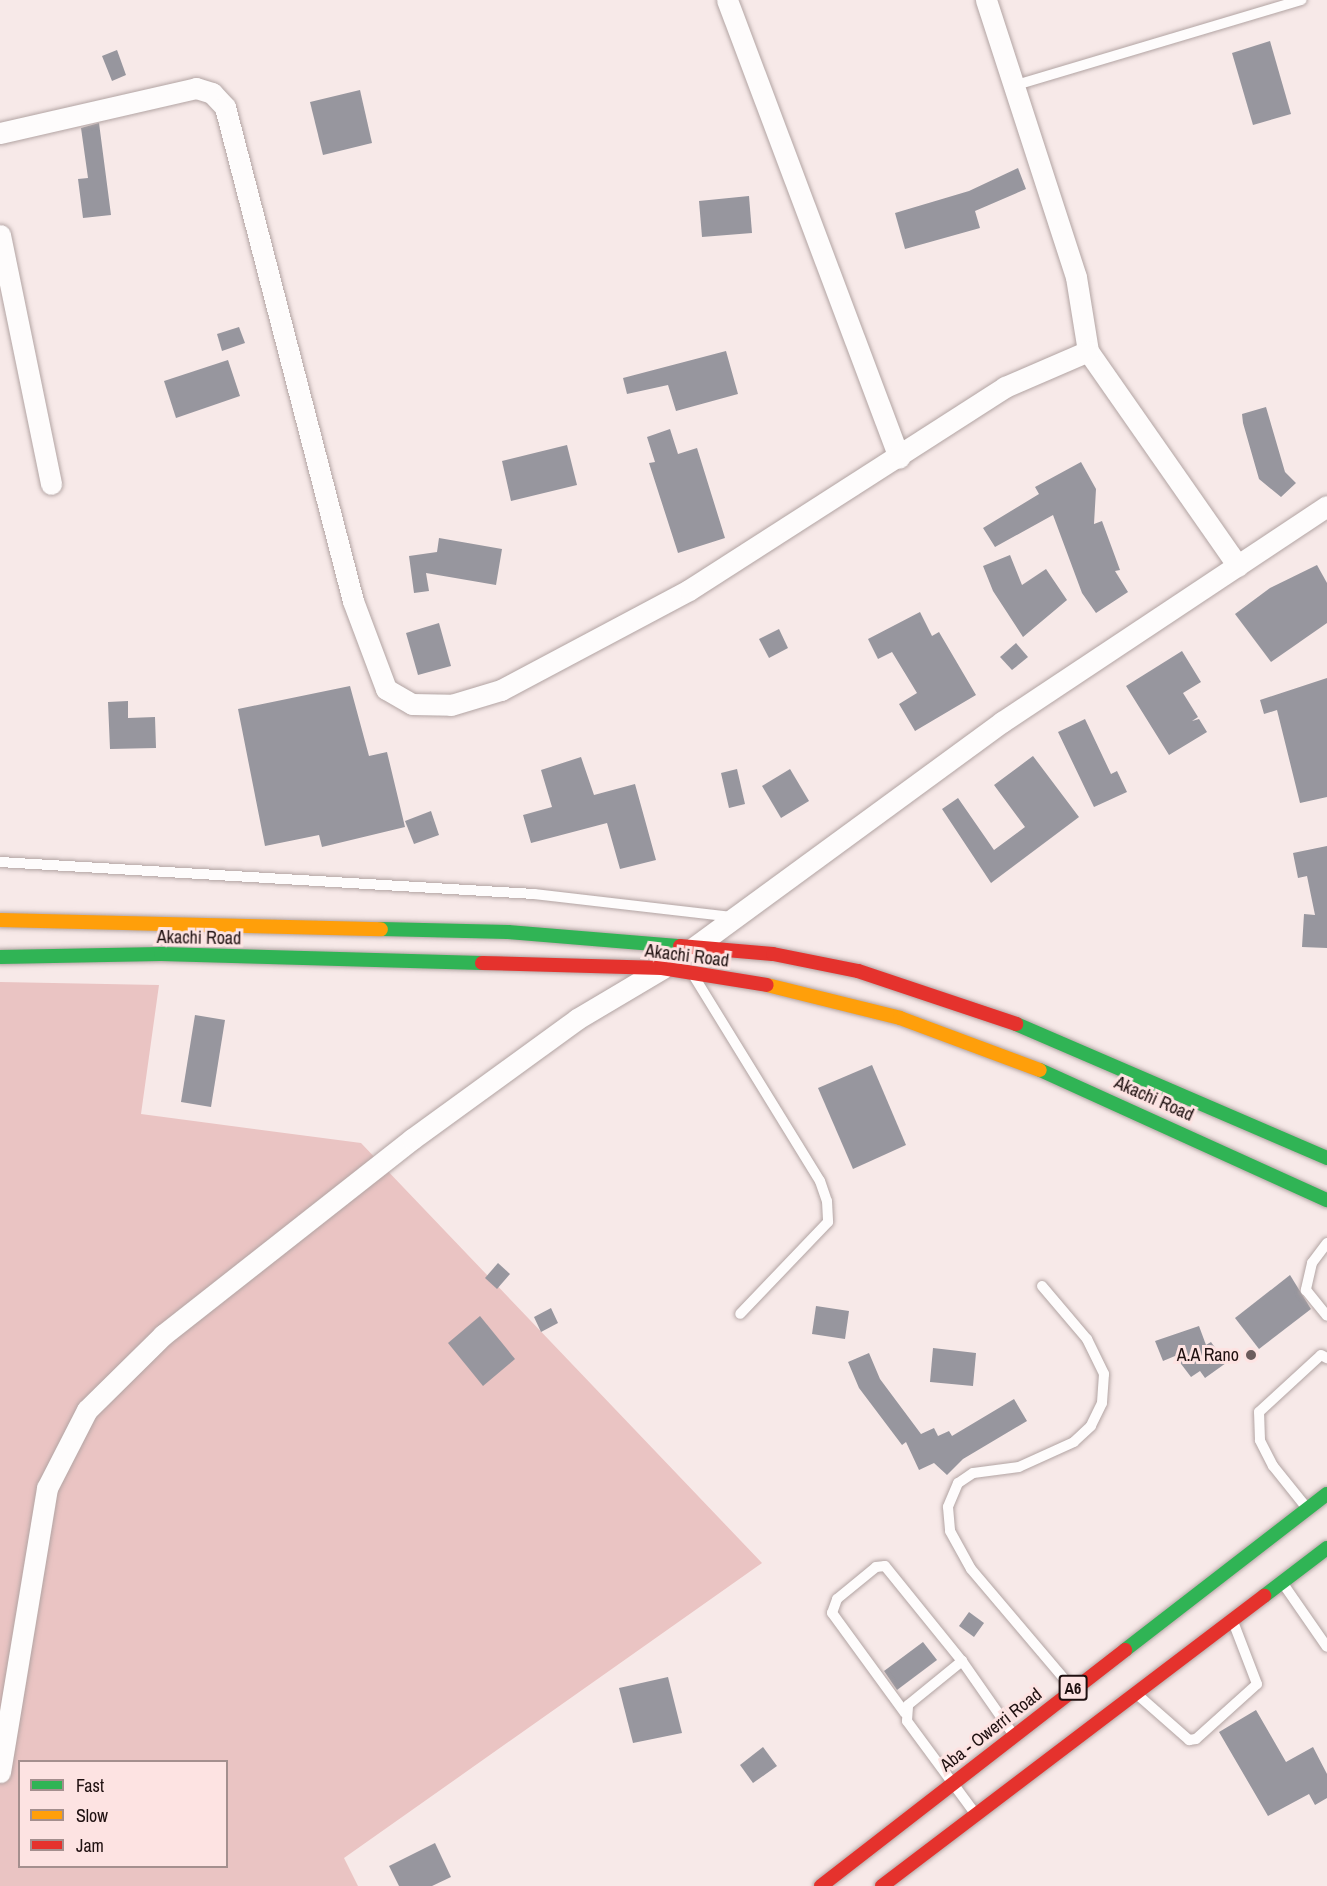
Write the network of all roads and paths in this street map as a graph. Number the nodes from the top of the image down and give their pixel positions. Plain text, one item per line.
1 (727, 0) edge
2 (986, 0) edge
3 (1302, 0) edge
4 (1016, 85) junction
5 (0, 133) edge
6 (0, 235) edge
7 (1088, 351) junction
8 (899, 458) junction
9 (51, 484) dead end
10 (1327, 506) edge
11 (1238, 566) junction
12 (0, 862) edge
13 (733, 917) junction
14 (0, 920) edge
15 (698, 945) junction
16 (0, 957) edge
17 (662, 968) junction
18 (692, 972) junction
19 (1327, 1158) edge
20 (1327, 1200) edge
21 (1327, 1244) edge
22 (1042, 1286) dead end
23 (740, 1314) dead end
24 (1327, 1316) edge
25 (1325, 1354) edge
26 (1327, 1494) edge
27 (1307, 1509) junction
28 (1327, 1548) edge
29 (1282, 1583) junction
30 (1233, 1620) junction
31 (1327, 1647) edge
32 (962, 1660) junction
33 (1072, 1688) junction
34 (1137, 1693) junction
35 (905, 1713) junction
36 (1013, 1735) junction
37 (0, 1772) edge
38 (954, 1781) junction
39 (976, 1815) junction
40 (821, 1886) edge
41 (882, 1886) edge

1 - 8 street
2 - 4 street
3 - 4 lane
4 - 7 street
5 - 8 street
6 - 9 street
7 - 8 street
7 - 11 street
10 - 11 street
11 - 13 street
12 - 13 lane
13 - 15 street
14 - 15 main road, Akachi Road
15 - 17 street
15 - 19 main road, Akachi Road
16 - 17 main road, Akachi Road
17 - 18 main road, Akachi Road
17 - 37 street
18 - 20 main road, Akachi Road
18 - 23 lane
21 - 24 lane
22 - 33 lane
25 - 27 lane
26 - 27 main road, Aba - Owerri Road / A6
27 - 33 main road, Aba - Owerri Road / A6
28 - 29 main road, A6
29 - 30 main road, A6
29 - 31 lane
30 - 34 main road, A6
30 - 34 lane
32 - 35 lane
32 - 35 lane
32 - 36 lane
33 - 36 main road, Aba - Owerri Road / A6
34 - 39 main road, A6
35 - 38 lane
36 - 38 main road, Aba - Owerri Road / A6
38 - 39 lane
38 - 40 main road, Aba - Owerri Road / A6
39 - 41 main road, A6

